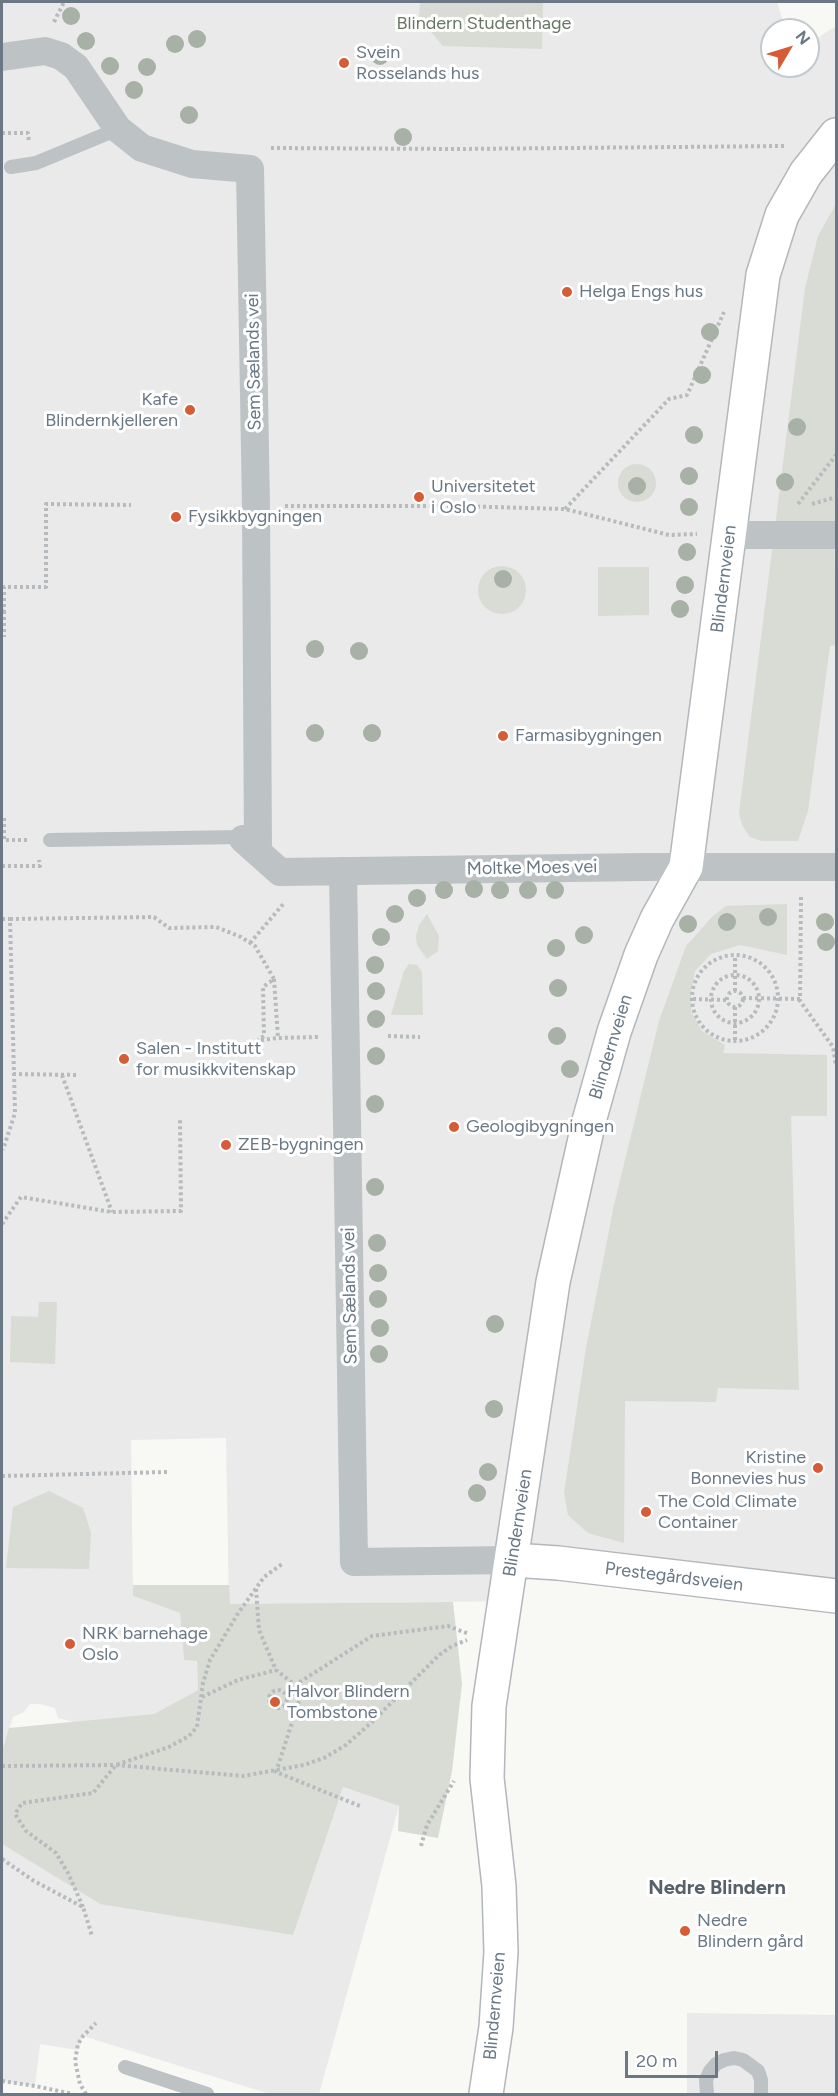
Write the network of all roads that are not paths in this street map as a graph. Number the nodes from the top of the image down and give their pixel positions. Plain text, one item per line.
1 (2, 57) edge
2 (118, 129) junction
3 (837, 135) edge
4 (11, 166) dead end
5 (730, 535) junction
6 (837, 535) edge
7 (44, 840) road end
8 (250, 844) junction
9 (686, 867) junction
10 (837, 867) edge
11 (343, 871) junction
12 (512, 1560) junction
13 (837, 1596) edge
14 (125, 2067) dead end
15 (207, 2094) edge
16 (486, 2094) edge
17 (707, 2094) edge
18 (761, 2094) edge

1 - 2 street, Sem Sælands vei
2 - 4 lane
2 - 8 street, Sem Sælands vei
3 - 5 street, Blindernveien
5 - 6 street
5 - 9 street, Blindernveien
7 - 8 lane
8 - 11 street, Moltke Moes vei
9 - 10 street, Moltke Moes vei
9 - 11 street, Moltke Moes vei
9 - 12 street, Blindernveien
11 - 12 street, Sem Sælands vei
12 - 13 street, Prestegårdsveien
12 - 16 street, Blindernveien
14 - 15 lane
17 - 18 lane

